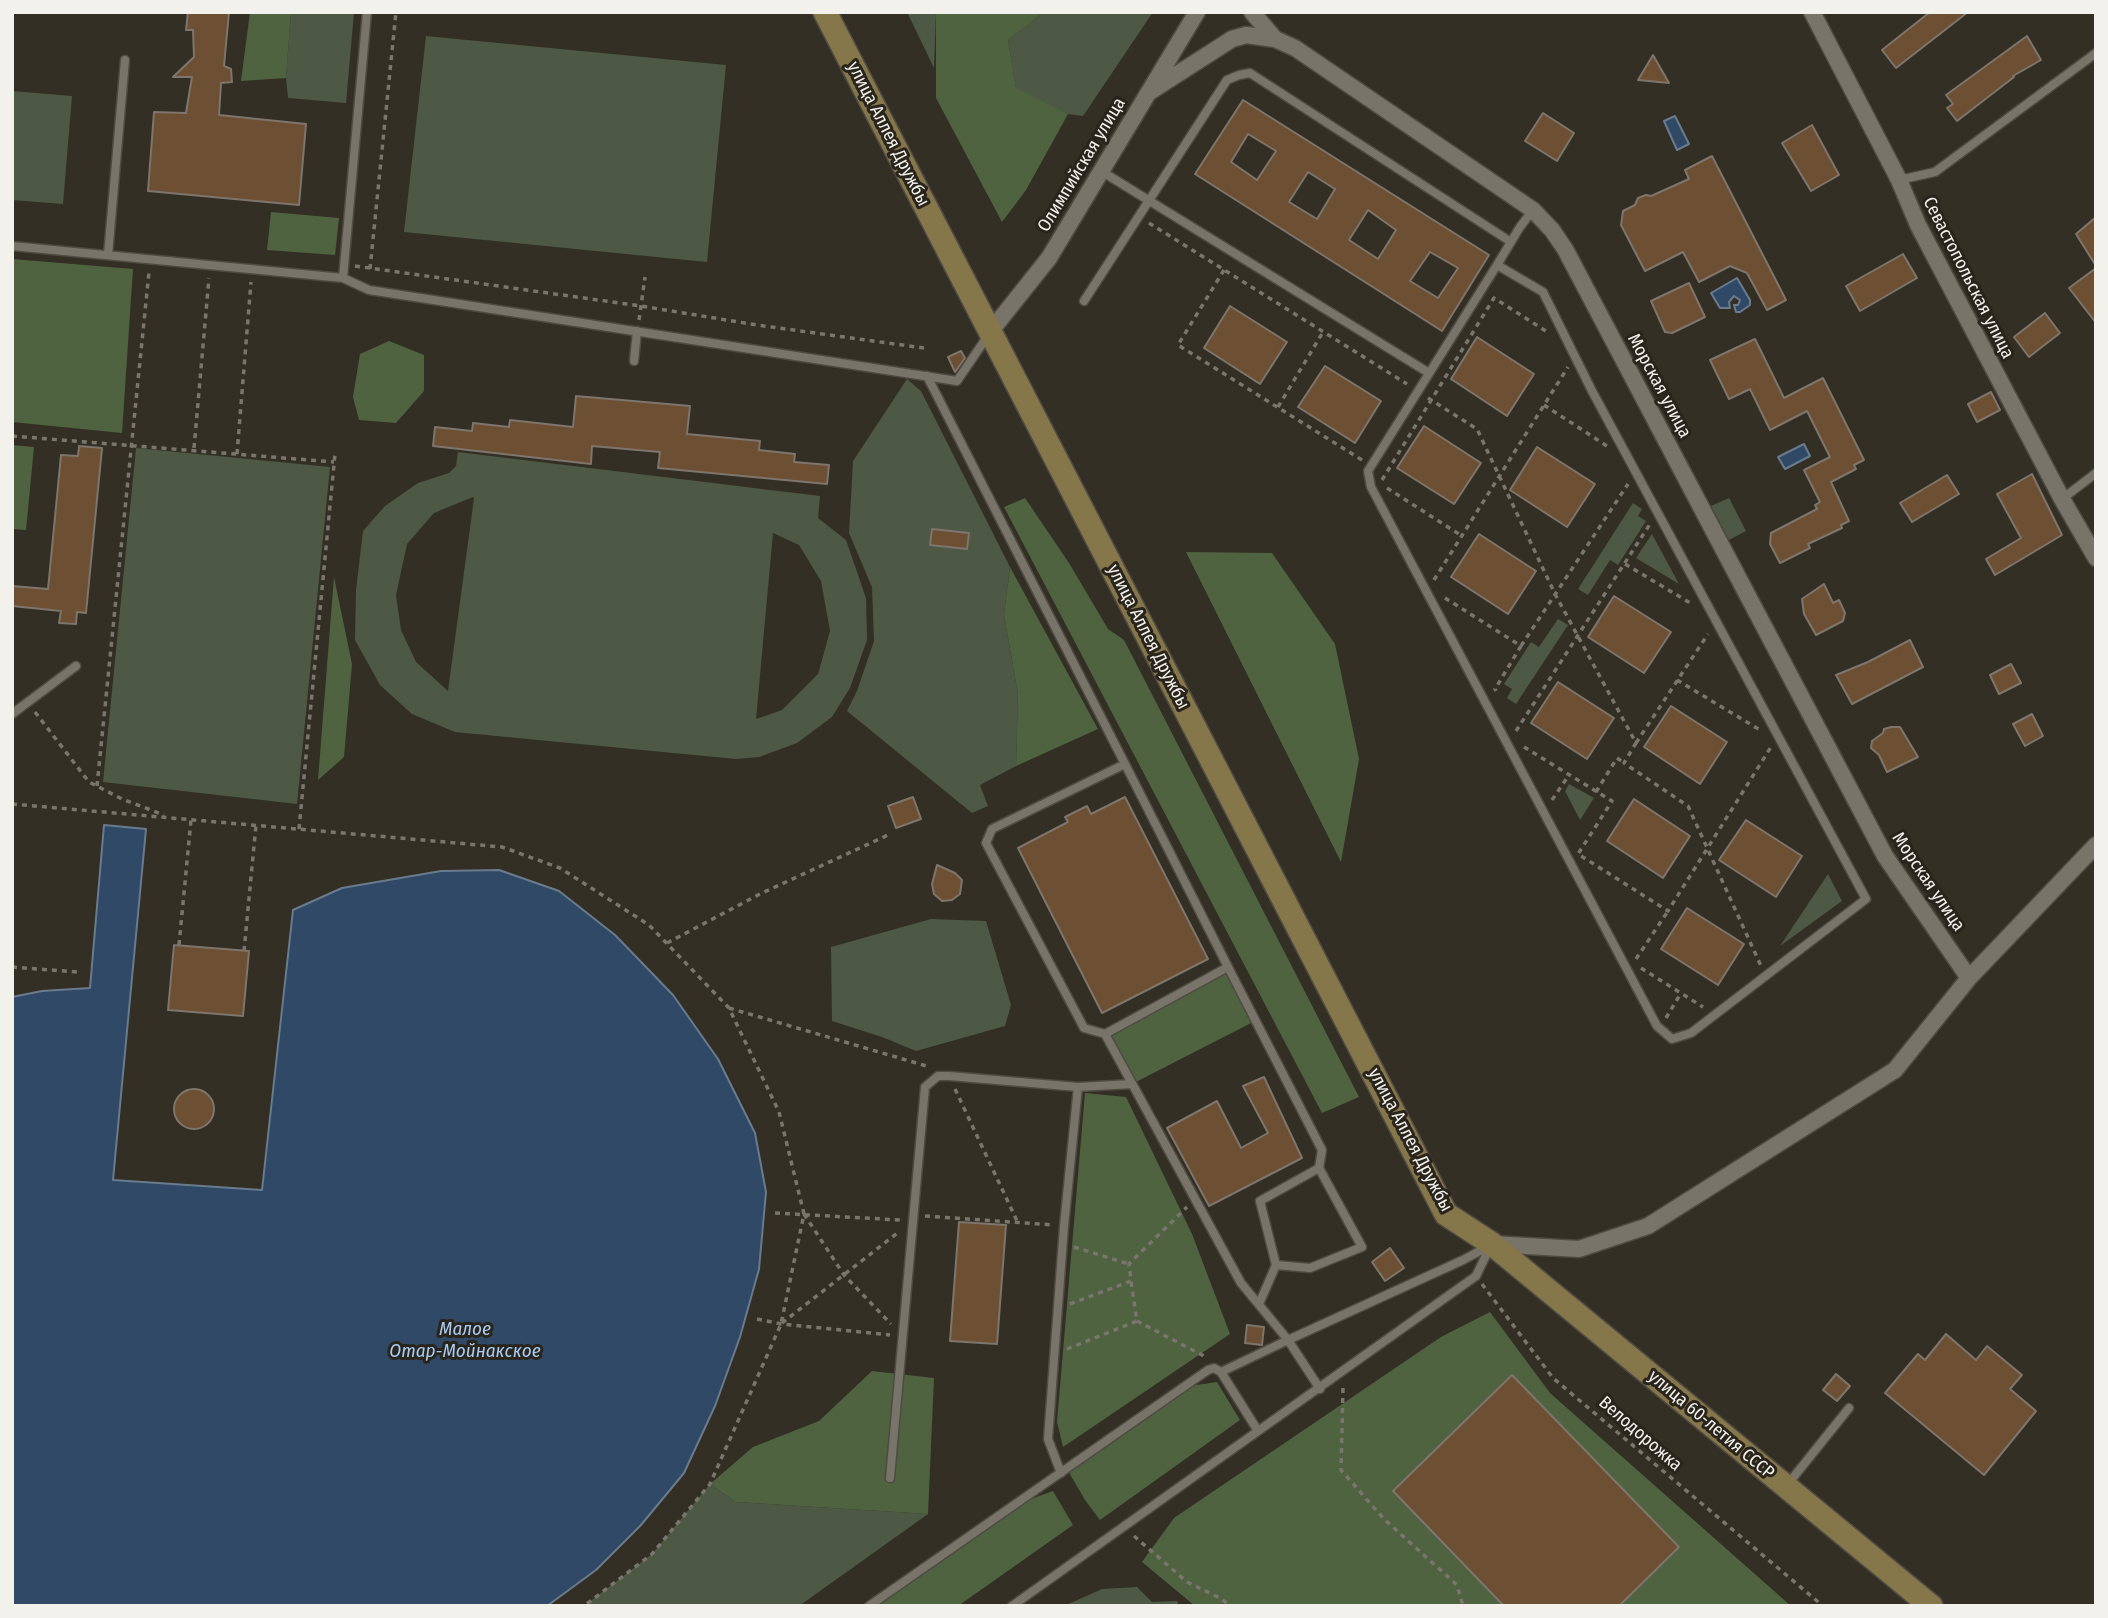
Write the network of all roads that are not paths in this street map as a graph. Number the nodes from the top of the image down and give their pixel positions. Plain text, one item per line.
1 (368, 12) edge
2 (825, 12) edge
3 (1197, 12) edge
4 (1252, 12) edge
5 (1812, 12) edge
6 (1275, 39) junction
7 (2096, 53) edge
8 (125, 61) dead end
9 (1148, 93) junction
10 (1101, 171) junction
11 (1899, 180) junction
12 (1150, 200) junction
13 (1533, 210) junction
14 (1511, 242) junction
15 (12, 246) edge
16 (108, 255) junction
17 (1497, 265) junction
18 (343, 278) junction
19 (1084, 301) dead end
20 (637, 331) junction
21 (990, 332) junction
22 (634, 361) dead end
23 (1429, 373) junction
24 (927, 376) junction
25 (2096, 473) edge
26 (2062, 499) junction
27 (2096, 558) edge
28 (76, 666) dead end
29 (12, 713) edge
30 (1125, 764) junction
31 (2096, 845) edge
32 (1228, 967) junction
33 (1969, 978) junction
34 (1105, 1034) junction
35 (1132, 1084) junction
36 (1078, 1087) junction
37 (1319, 1168) junction
38 (1492, 1244) junction
39 (1276, 1265) junction
40 (1259, 1304) junction
41 (1288, 1340) junction
42 (1221, 1372) junction
43 (1320, 1389) junction
44 (1849, 1408) dead end
45 (1258, 1431) junction
46 (1061, 1473) junction
47 (890, 1478) dead end
48 (1786, 1486) junction
49 (869, 1606) edge
50 (1012, 1606) edge
51 (1931, 1606) edge

1 - 18 lane
2 - 21 main road, улица Аллея Дружбы
3 - 9 street, Олимпийская улица
4 - 6 street
5 - 11 street, Севастопольская улица
6 - 9 street, Морская улица
6 - 13 street, Морская улица
7 - 11 lane
8 - 16 lane
9 - 10 street, Олимпийская улица
10 - 12 lane
10 - 21 street, Олимпийская улица
11 - 26 street, Севастопольская улица
12 - 14 lane
12 - 19 lane
12 - 23 lane
13 - 14 lane
13 - 33 street, Морская улица
14 - 17 lane
15 - 16 lane
16 - 18 lane
17 - 23 lane
17 - 23 lane
18 - 20 lane
20 - 22 lane
20 - 24 lane
21 - 24 lane
21 - 38 main road, улица Аллея Дружбы
24 - 30 lane
25 - 26 lane
26 - 27 street, Севастопольская улица
28 - 29 lane
30 - 32 lane
30 - 34 lane
31 - 33 street
32 - 34 lane
32 - 37 lane
33 - 38 street
34 - 35 lane
35 - 36 lane
35 - 40 lane
36 - 46 lane
36 - 47 lane
37 - 39 lane
37 - 39 lane
38 - 41 lane
38 - 43 lane
38 - 48 main road, улица 60-летия СССР
39 - 40 lane
40 - 41 lane
41 - 42 lane
41 - 43 lane
42 - 45 lane
42 - 46 lane
43 - 45 lane
44 - 48 lane
45 - 50 lane
46 - 49 lane
48 - 51 main road, улица 60-летия СССР

